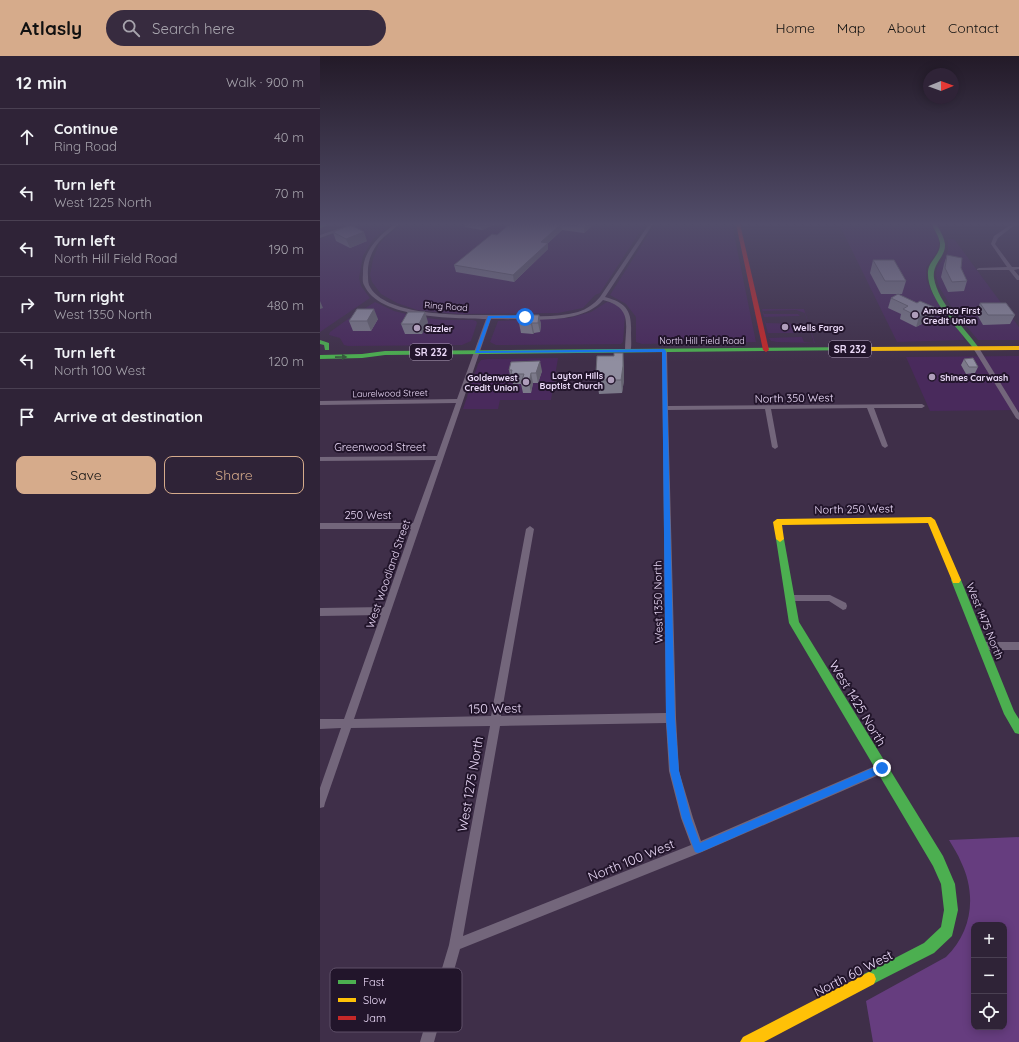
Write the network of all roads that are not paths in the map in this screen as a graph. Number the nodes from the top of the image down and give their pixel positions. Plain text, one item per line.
1 (365, 270) edge
2 (620, 270) edge
3 (748, 270) edge
4 (932, 270) edge
5 (1012, 270) edge
6 (1019, 279) edge
7 (602, 298) junction
8 (489, 317) junction
9 (322, 348) edge
10 (976, 348) junction
11 (1019, 348) edge
12 (766, 350) junction
13 (628, 351) junction
14 (664, 351) junction
15 (476, 352) junction
16 (385, 353) junction
17 (320, 357) edge
18 (460, 401) junction
19 (320, 403) edge
20 (922, 406) dead end
21 (870, 407) junction
22 (666, 408) junction
23 (768, 408) junction
24 (1019, 418) edge
25 (885, 446) dead end
26 (775, 447) dead end
27 (320, 458) edge
28 (440, 458) junction
29 (931, 520) joint
30 (778, 522) joint
31 (320, 526) edge
32 (416, 526) junction
33 (530, 529) dead end
34 (790, 598) junction
35 (843, 606) dead end
36 (387, 611) junction
37 (320, 612) edge
38 (983, 646) junction
39 (1019, 646) edge
40 (670, 718) junction
41 (495, 721) junction
42 (320, 724) edge
43 (348, 724) junction
44 (1019, 729) edge
45 (882, 768) junction
46 (320, 803) edge
47 (698, 848) junction
48 (951, 910) joint
49 (456, 946) junction
50 (449, 968) edge
51 (430, 1032) edge
52 (427, 1042) edge
53 (748, 1042) edge

1 - 8 street, Ring Road
2 - 7 street, Ring Road
3 - 12 main road
4 - 10 main road
5 - 6 street
7 - 8 street, Ring Road
7 - 13 street
8 - 15 street, West Woodland Street
9 - 16 main road, SR 232
10 - 11 main road, North Hill Field Road / SR 232
10 - 12 main road, North Hill Field Road / SR 232
10 - 24 street
12 - 14 main road, North Hill Field Road / SR 232
13 - 14 main road, North Hill Field Road / SR 232
13 - 15 main road, North Hill Field Road / SR 232
14 - 22 street, West 1350 North
15 - 16 main road, North Hill Field Road / SR 232
15 - 18 street, West Woodland Street
17 -> 16 main road, SR 232
18 - 19 street, Laurelwood Street
18 - 28 street, West Woodland Street
20 - 21 street, North 350 West
21 - 23 street, North 350 West
21 - 25 street
22 - 23 street, North 350 West
22 - 40 street, West 1350 North
23 - 26 street
27 - 28 street, Greenwood Street
28 - 32 street, West Woodland Street
29 - 30 main road, North 250 West
29 - 38 main road, West 1475 North
30 - 34 main road, West 1425 North
31 - 32 street, 250 West
32 - 36 street, West Woodland Street
33 - 41 street, West 1275 North
34 - 35 street
34 - 45 main road, West 1425 North
36 - 37 street
36 - 43 street, West Woodland Street
38 - 39 street
38 - 44 main road, West 1475 North
40 - 41 street, 150 West
40 - 47 street, West 1350 North
41 - 43 street, 150 West
41 - 49 street, West 1275 North
42 - 43 street, 150 West
43 - 46 street, West Woodland Street
45 - 47 street, North 100 West
45 - 48 main road, West 1425 North
47 - 49 street, North 100 West
48 - 53 main road, North 60 West
49 - 50 street, West 1275 North
51 - 52 street, West 1275 North

